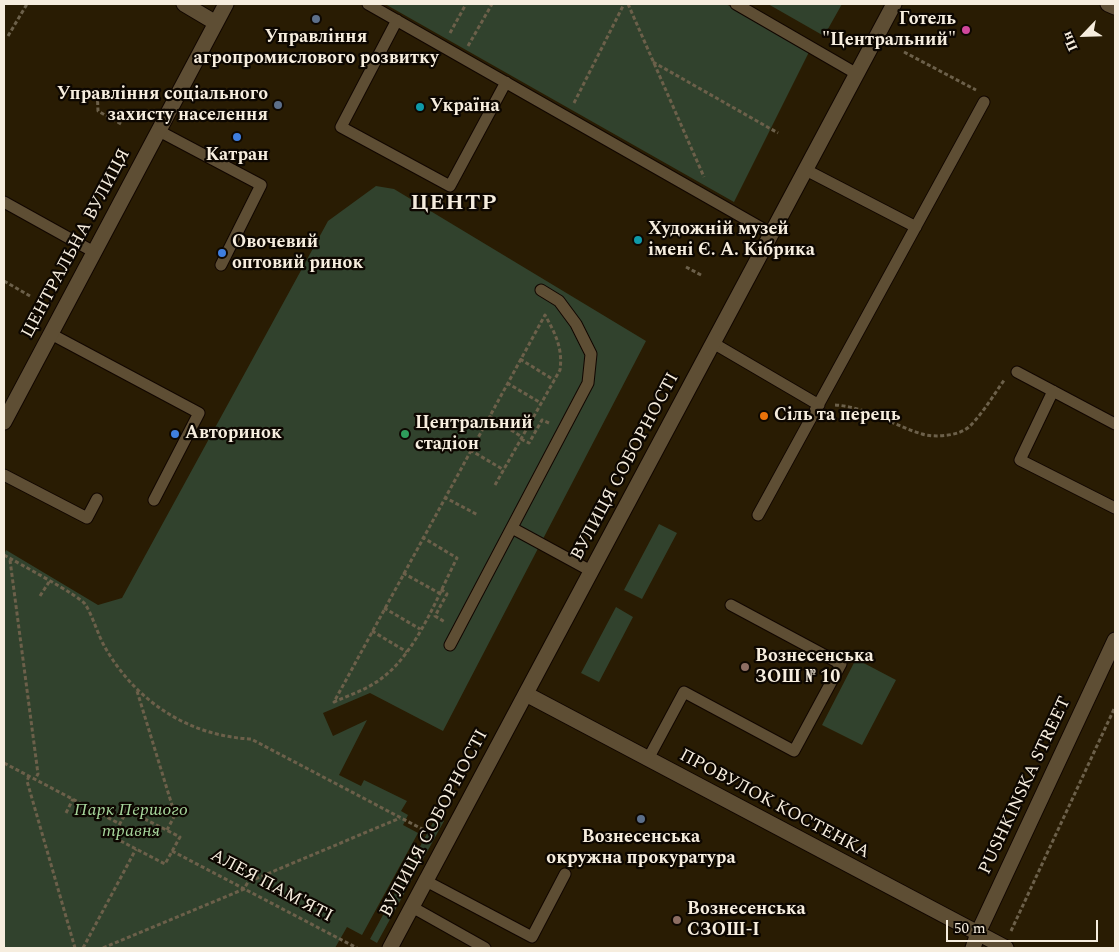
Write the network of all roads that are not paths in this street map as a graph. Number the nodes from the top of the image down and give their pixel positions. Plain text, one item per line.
1 (184, 4) edge
2 (368, 4) edge
3 (736, 4) edge
4 (894, 4) edge
5 (1108, 4) edge
6 (224, 5) edge
7 (1115, 7) edge
8 (397, 20) junction
9 (216, 23) junction
10 (858, 74) junction
11 (506, 82) junction
12 (984, 102) road end
13 (159, 131) junction
14 (806, 170) junction
15 (4, 202) edge
16 (916, 227) junction
17 (772, 234) junction
18 (94, 252) junction
19 (221, 264) dead end
20 (541, 290) dead end
21 (51, 334) junction
22 (713, 344) junction
23 (1017, 372) road end
24 (1053, 391) junction
25 (819, 405) junction
26 (4, 422) edge
27 (1115, 424) edge
28 (4, 475) edge
29 (97, 499) dead end
30 (154, 500) dead end
31 (1115, 508) edge
32 (758, 515) dead end
33 (512, 528) junction
34 (591, 572) junction
35 (731, 605) dead end
36 (1115, 640) edge
37 (450, 645) dead end
38 (526, 694) junction
39 (648, 759) junction
40 (565, 874) dead end
41 (426, 881) junction
42 (412, 907) junction
43 (978, 933) junction
44 (390, 948) edge
45 (485, 948) edge
46 (973, 948) edge
47 (1005, 948) edge

1 - 9 street
2 - 8 lane
3 - 10 lane
4 - 10 street, ВУЛИЦЯ СОБОРНОСТІ
5 - 7 street
6 - 9 street, ЦЕНТРАЛЬНА ВУЛИЦЯ
8 - 11 lane
8 - 11 lane
9 - 13 street, ЦЕНТРАЛЬНА ВУЛИЦЯ
10 - 14 street, ВУЛИЦЯ СОБОРНОСТІ
11 - 17 lane
12 - 16 lane
13 - 18 street, ЦЕНТРАЛЬНА ВУЛИЦЯ
13 - 19 lane
14 - 16 lane
14 - 17 street, ВУЛИЦЯ СОБОРНОСТІ
15 - 18 lane
16 - 25 lane
17 - 22 street, ВУЛИЦЯ СОБОРНОСТІ
18 - 21 street, ЦЕНТРАЛЬНА ВУЛИЦЯ
20 - 33 lane
21 - 26 street, ЦЕНТРАЛЬНА ВУЛИЦЯ
21 - 30 lane
22 - 25 lane
22 - 34 street, ВУЛИЦЯ СОБОРНОСТІ
23 - 24 lane
24 - 27 lane
24 - 31 lane
25 - 32 lane
28 - 29 lane
33 - 34 lane
33 - 37 lane
34 - 38 street, ВУЛИЦЯ СОБОРНОСТІ
35 - 39 lane
36 - 43 street, PUSHKINSKA STREET
38 - 39 street, ПРОВУЛОК КОСТЕНКА
38 - 41 street, ВУЛИЦЯ СОБОРНОСТІ
39 - 43 street, ПРОВУЛОК КОСТЕНКА
40 - 41 lane
41 - 42 street, ВУЛИЦЯ СОБОРНОСТІ
42 - 44 street, ВУЛИЦЯ СОБОРНОСТІ
42 - 45 lane
43 - 46 street, PUSHKINSKA STREET
43 - 47 street, ПРОВУЛОК КОСТЕНКА

